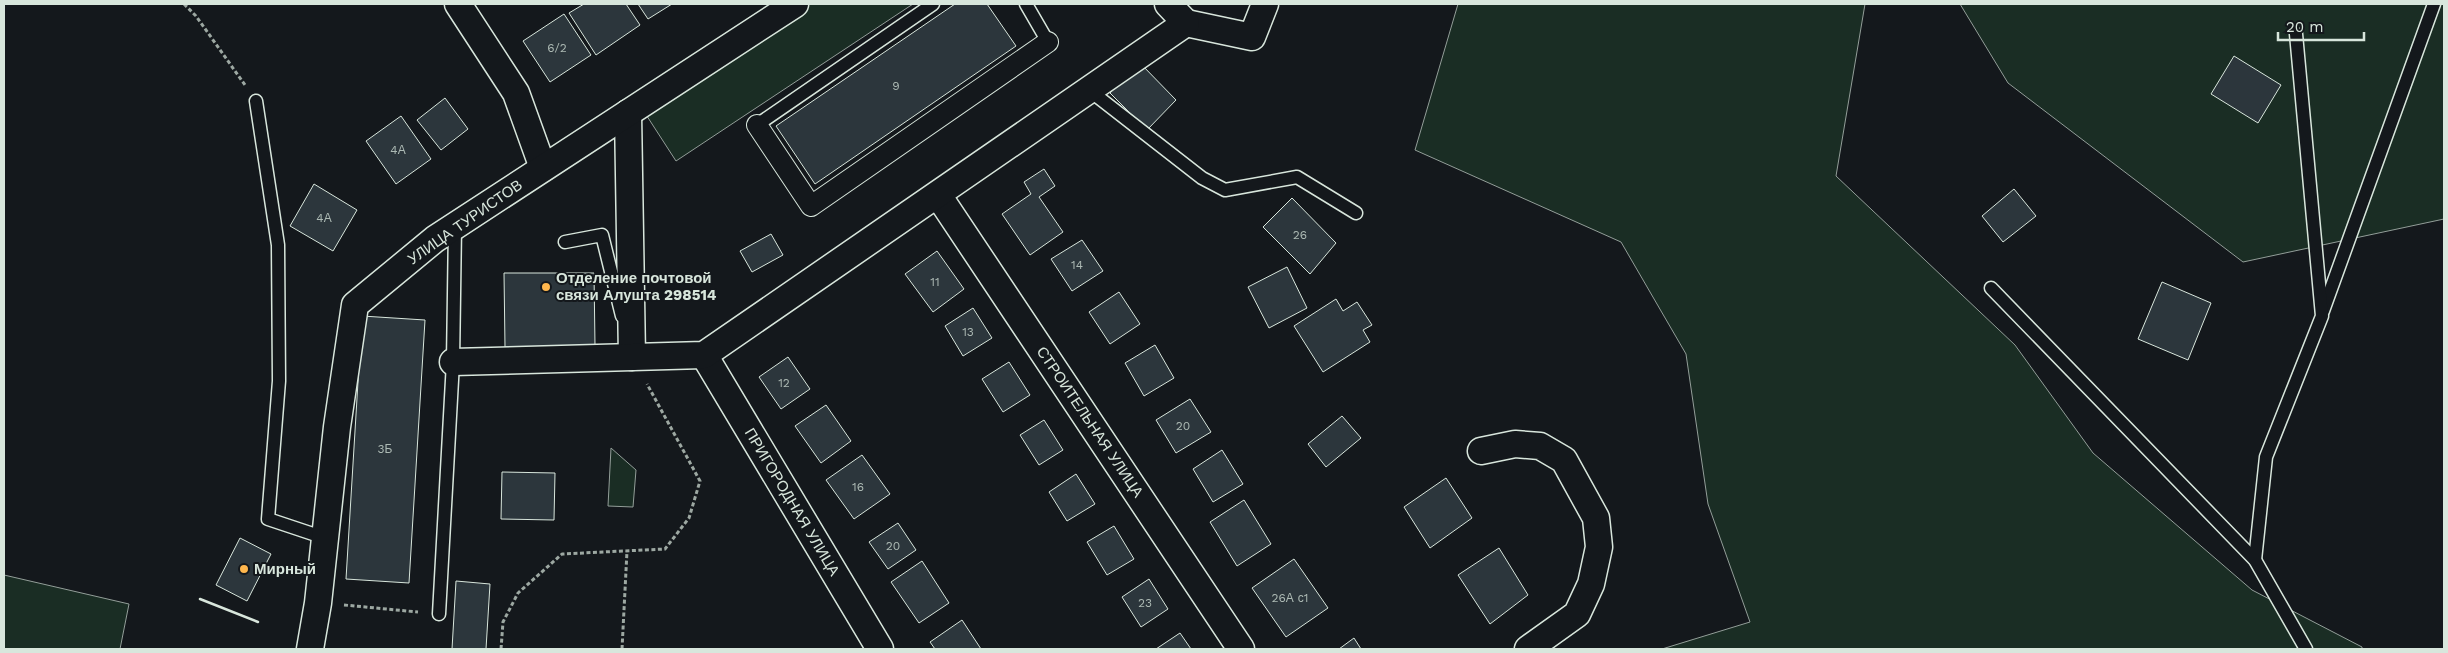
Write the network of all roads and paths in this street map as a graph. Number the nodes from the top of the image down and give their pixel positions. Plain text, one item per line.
1 (184, 4) edge
2 (458, 4) edge
3 (795, 4) edge
4 (933, 4) edge
5 (1026, 4) edge
6 (1168, 4) edge
7 (1265, 4) edge
8 (2434, 4) edge
9 (1186, 23) junction
10 (2296, 34) dead end
11 (1048, 42) joint
12 (1089, 90) junction
13 (256, 101) joint
14 (628, 113) junction
15 (757, 125) joint
16 (543, 168) junction
17 (941, 193) junction
18 (1356, 213) dead end
19 (454, 226) junction
20 (565, 242) dead end
21 (1991, 288) dead end
22 (2322, 316) junction
23 (704, 355) junction
24 (632, 357) junction
25 (453, 362) junction
26 (1482, 451) dead end
27 (325, 538) junction
28 (626, 551) junction
29 (2255, 560) junction
30 (318, 603) junction
31 (438, 614) joint
32 (310, 649) edge
33 (501, 649) edge
34 (622, 649) edge
35 (880, 649) edge
36 (1242, 649) edge
37 (1528, 649) edge
38 (2306, 649) edge

1 - 13 path
2 - 16 street
3 - 14 street, УЛИЦА ТУРИСТОВ
4 - 15 lane
5 - 11 lane
6 - 9 street
7 - 9 street
8 - 22 lane
9 - 12 street
10 - 22 lane
11 - 15 street
12 - 17 street
12 - 18 lane
13 - 27 lane
14 - 16 street, УЛИЦА ТУРИСТОВ
14 - 24 street
16 - 19 street, УЛИЦА ТУРИСТОВ
17 - 23 street
17 - 36 street, СТРОИТЕЛЬНАЯ УЛИЦА
19 - 25 lane
19 - 27 street, УЛИЦА ТУРИСТОВ
20 - 24 lane
21 - 29 lane
22 - 29 lane
23 - 24 street
23 - 35 street, ПРИГОРОДНАЯ УЛИЦА
24 - 25 street
24 - 28 path
25 - 31 lane
26 - 37 street
27 - 30 street, УЛИЦА ТУРИСТОВ
28 - 33 path
28 - 34 path
29 - 38 lane
30 - 31 path
30 - 32 street, УЛИЦА ТУРИСТОВ

